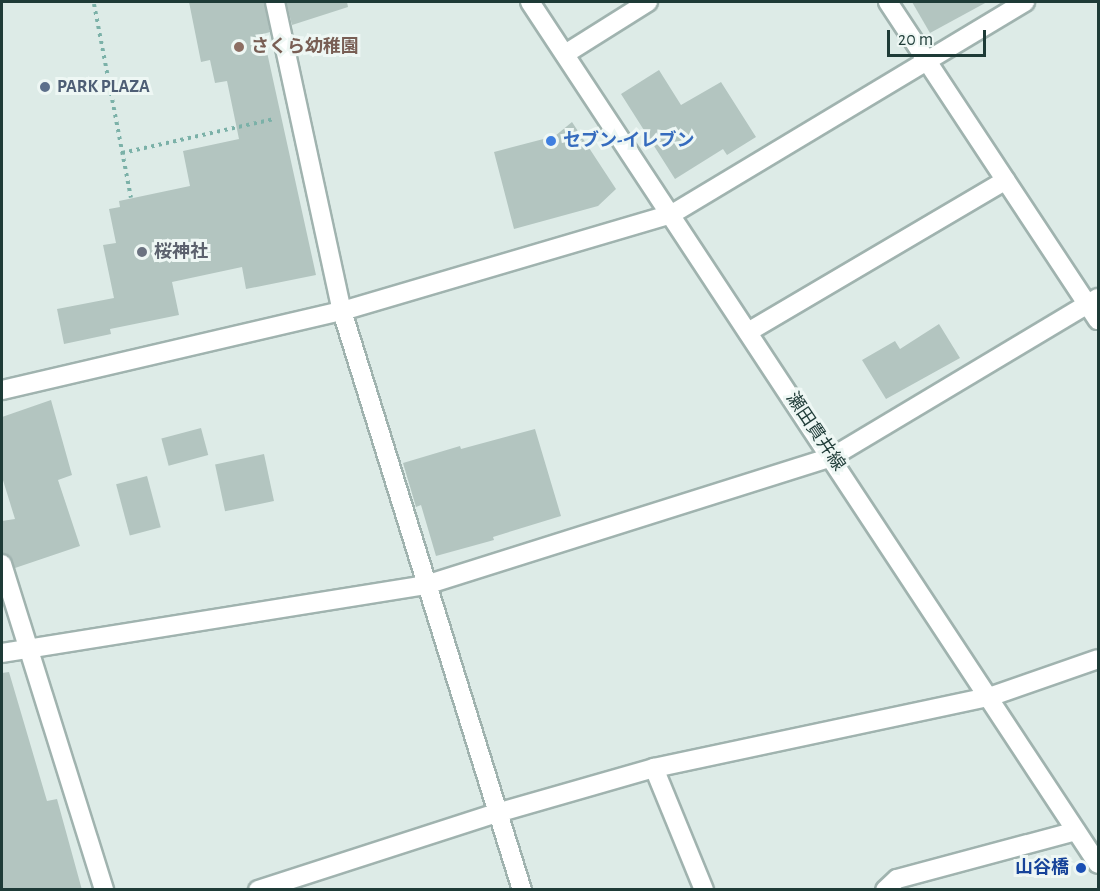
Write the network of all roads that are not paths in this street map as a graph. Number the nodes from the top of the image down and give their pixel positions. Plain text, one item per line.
1 (275, 2) edge
2 (530, 2) edge
3 (648, 2) edge
4 (888, 2) edge
5 (1025, 2) edge
6 (565, 54) junction
7 (926, 60) junction
8 (1006, 180) junction
9 (672, 214) junction
10 (1093, 301) edge
11 (342, 311) junction
12 (1098, 320) edge
13 (748, 332) junction
14 (2, 390) edge
15 (832, 457) junction
16 (2, 564) edge
17 (426, 585) junction
18 (28, 649) junction
19 (2, 653) edge
20 (1098, 659) edge
21 (989, 696) junction
22 (654, 768) junction
23 (497, 813) junction
24 (1076, 831) junction
25 (1098, 864) edge
26 (104, 890) edge
27 (258, 890) edge
28 (522, 890) edge
29 (704, 890) edge
30 (885, 890) edge

1 - 11 street
2 - 6 street, 瀬田貫井線
3 - 6 street
4 - 7 street
5 - 7 street
6 - 9 street, 瀬田貫井線
7 - 8 street
7 - 9 street
8 - 10 street
8 - 13 street
9 - 11 street
9 - 13 street, 瀬田貫井線
10 - 12 street
10 - 15 street
11 - 14 street
11 - 17 street
13 - 15 street, 瀬田貫井線
15 - 17 street
15 - 21 street, 瀬田貫井線
16 - 18 street
17 - 18 street
17 - 23 street
18 - 19 street
18 - 26 street
20 - 21 street
21 - 22 street
21 - 24 street, 瀬田貫井線
22 - 23 street
22 - 29 street
23 - 27 street
23 - 28 street
24 - 25 street, 瀬田貫井線
24 - 30 street

